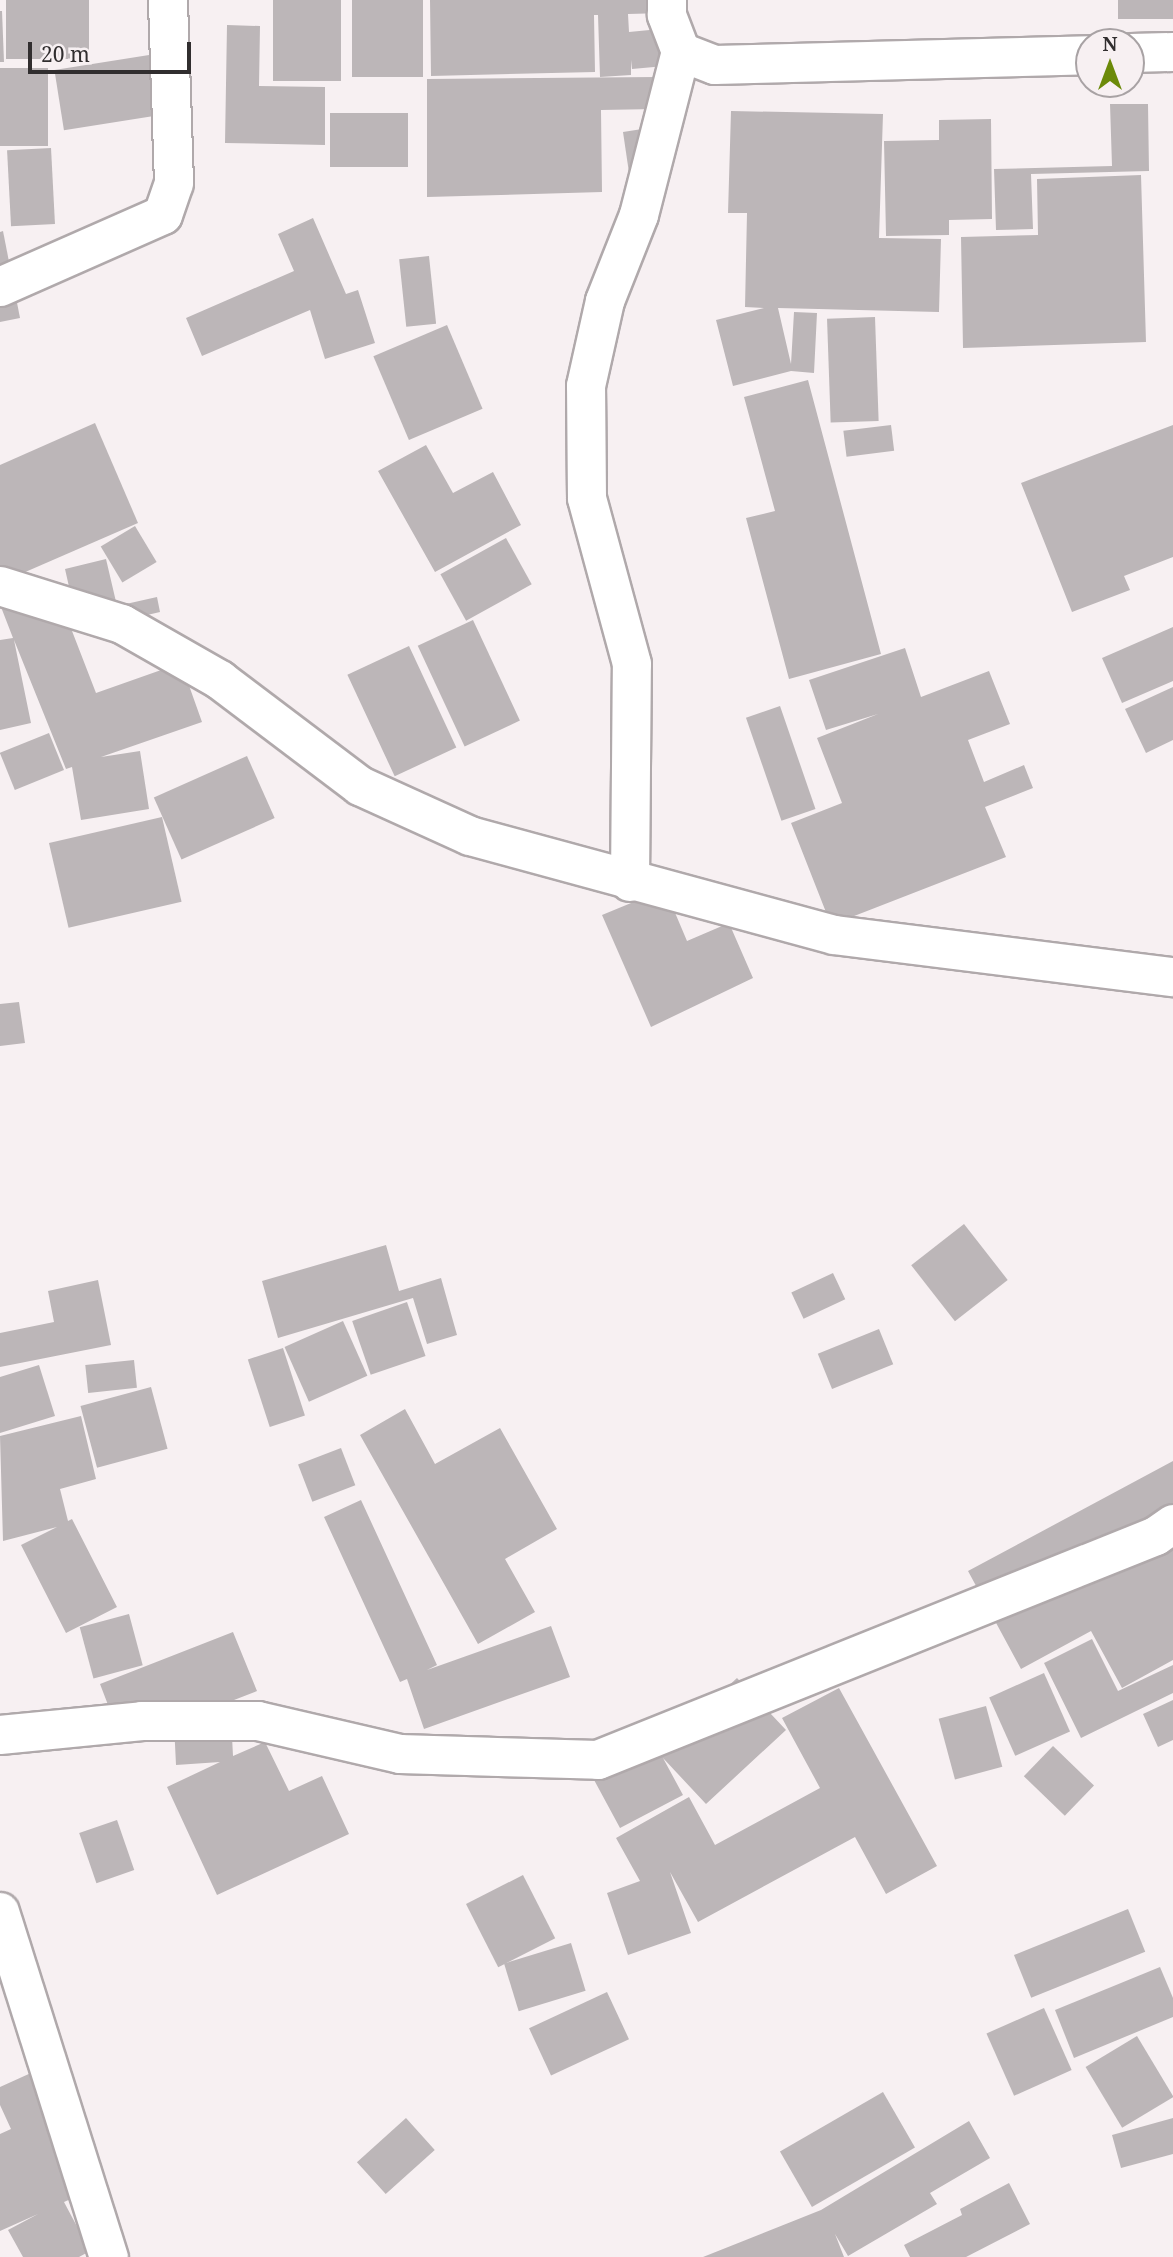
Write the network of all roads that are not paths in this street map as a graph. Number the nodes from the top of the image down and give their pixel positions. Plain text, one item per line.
1 (168, 0) edge
2 (667, 0) edge
3 (681, 52) junction
4 (1173, 52) edge
5 (1145, 53) edge
6 (1075, 55) edge
7 (0, 287) edge
8 (0, 586) edge
9 (631, 882) junction
10 (1173, 977) edge
11 (1173, 1524) edge
12 (0, 1735) edge
13 (0, 1912) edge
14 (8, 1968) edge
15 (109, 2257) edge

1 - 7 street
2 - 3 street
3 - 6 street
3 - 9 street
4 - 5 street
8 - 9 street
9 - 10 street
11 - 12 street
13 - 14 street
14 - 15 street

